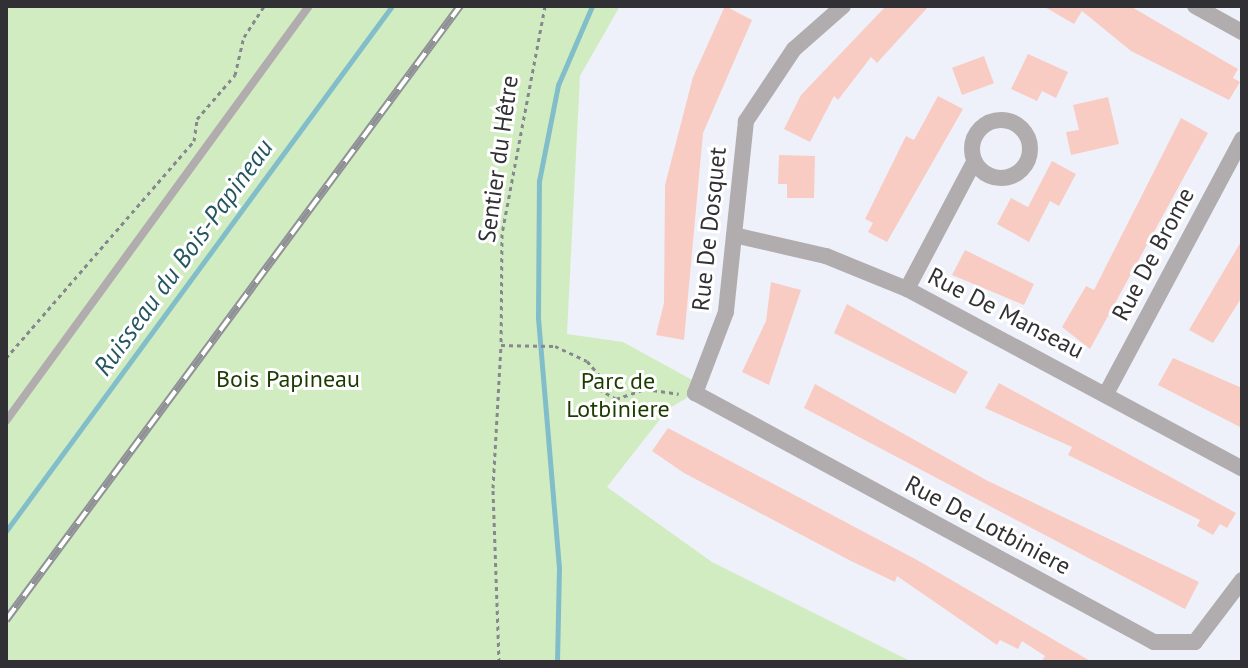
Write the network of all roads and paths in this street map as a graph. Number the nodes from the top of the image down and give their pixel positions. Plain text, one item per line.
1 (264, 6) edge
2 (309, 6) edge
3 (545, 6) edge
4 (843, 6) edge
5 (1195, 6) edge
6 (1242, 32) edge
7 (1242, 139) edge
8 (974, 162) dead end
9 (734, 235) junction
10 (907, 289) junction
11 (501, 345) junction
12 (6, 358) edge
13 (1107, 392) junction
14 (695, 393) junction
15 (6, 421) edge
16 (1242, 469) edge
17 (1242, 580) edge
18 (499, 662) edge

1 - 12 path
2 - 15 lane
3 - 11 path, Sentier du Hêtre
4 - 9 street, Rue De Dosquet
5 - 6 street
7 - 13 street, Rue De Brome
8 - 10 street
9 - 10 street, Rue De Manseau
9 - 14 street, Rue De Dosquet
10 - 13 street, Rue De Manseau
11 - 14 path
11 - 18 path, Sentier du Hêtre
13 - 16 street, Rue De Manseau
14 - 17 street, Rue De Lotbiniere

